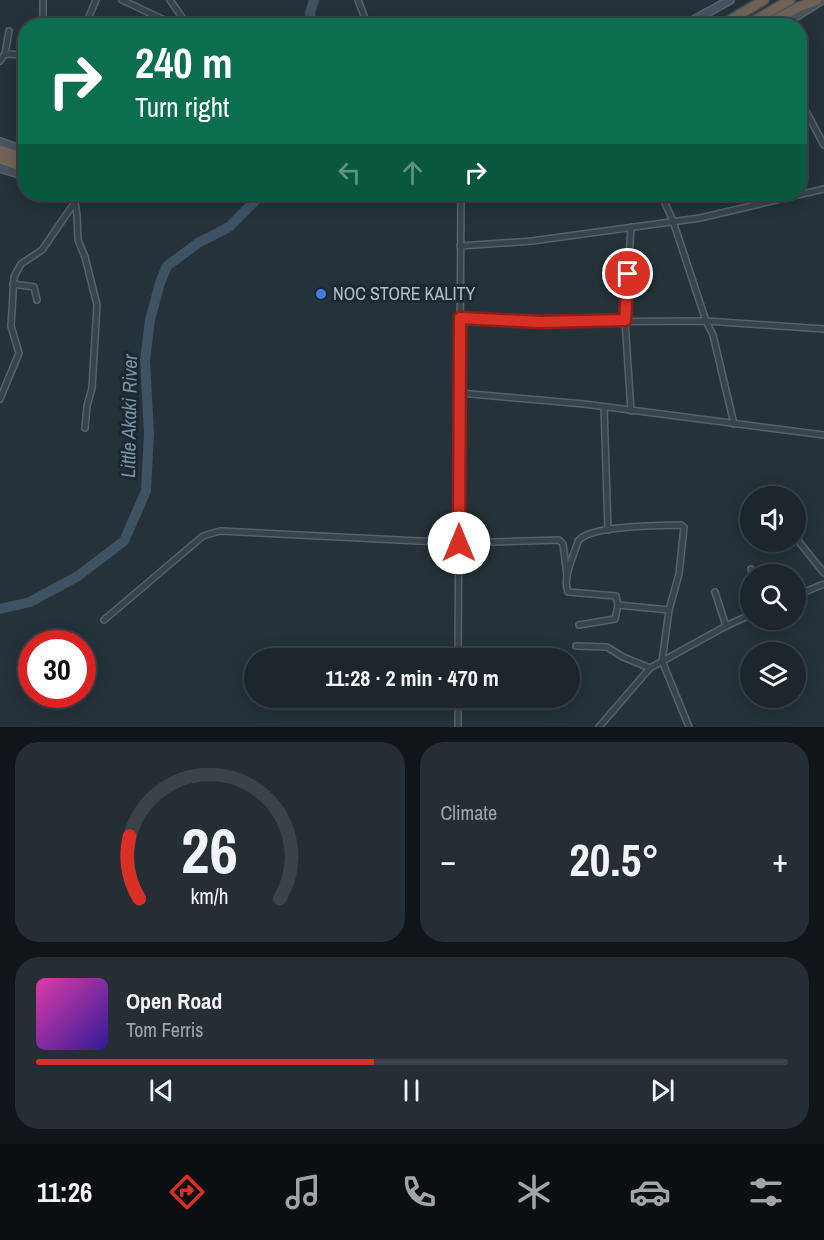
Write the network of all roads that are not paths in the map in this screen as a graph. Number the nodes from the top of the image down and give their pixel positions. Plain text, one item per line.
1 (44, 0) edge
2 (96, 0) edge
3 (122, 0) edge
4 (170, 0) edge
5 (358, 0) edge
6 (729, 0) edge
7 (764, 0) edge
8 (790, 0) edge
9 (818, 0) edge
10 (822, 0) edge
11 (43, 18) edge
12 (88, 18) edge
13 (160, 18) edge
14 (182, 18) edge
15 (365, 18) edge
16 (697, 18) edge
17 (734, 18) edge
18 (759, 18) edge
19 (780, 18) edge
20 (794, 18) edge
21 (9, 32) dead end
22 (5, 54) junction
23 (18, 55) edge
24 (0, 62) edge
25 (807, 113) edge
26 (0, 142) edge
27 (824, 145) edge
28 (18, 148) edge
29 (0, 150) edge
30 (18, 156) edge
31 (0, 159) edge
32 (18, 165) edge
33 (0, 168) edge
34 (18, 174) edge
35 (824, 189) edge
36 (807, 193) edge
37 (461, 201) edge
38 (664, 201) edge
39 (773, 201) edge
40 (75, 202) joint
41 (673, 221) junction
42 (631, 227) junction
43 (460, 246) junction
44 (13, 284) junction
45 (37, 300) dead end
46 (460, 318) junction
47 (625, 320) junction
48 (706, 321) junction
49 (824, 329) edge
50 (460, 393) junction
51 (0, 399) edge
52 (604, 407) junction
53 (632, 411) junction
54 (735, 424) junction
55 (85, 428) dead end
56 (824, 435) edge
57 (608, 530) junction
58 (459, 543) junction
59 (806, 550) edge
60 (824, 573) edge
61 (567, 576) junction
62 (824, 584) edge
63 (806, 591) edge
64 (715, 592) dead end
65 (618, 605) junction
66 (669, 610) junction
67 (104, 620) dead end
68 (740, 620) edge
69 (579, 625) dead end
70 (726, 626) junction
71 (576, 646) dead end
72 (458, 648) edge
73 (662, 661) junction
74 (650, 668) junction
75 (458, 708) edge
76 (458, 727) edge
77 (599, 727) edge
78 (688, 727) edge

1 - 11 street
2 - 12 street
3 - 13 street
4 - 14 street
5 - 15 street
6 - 16 street
7 - 17 highway
8 - 18 highway
9 - 19 highway
10 - 20 street
21 - 22 street
22 - 23 street
22 - 24 street
25 - 27 street
26 - 28 street
29 - 30 highway
31 - 32 highway
33 - 34 street
35 - 36 street
37 - 43 street
38 - 41 street
39 - 41 street
40 - 44 street
40 - 55 street
41 - 42 street
41 - 48 street
42 - 43 street
42 - 47 street
43 - 46 street
44 - 45 street
44 - 51 street
46 - 47 street
46 - 50 street
47 - 48 street
47 - 53 street
48 - 49 street
48 - 54 street
50 - 52 street
50 - 58 street
52 - 53 street
52 - 57 street
53 - 54 street
54 - 56 street
57 - 61 street
57 - 66 street
58 - 61 street
58 - 67 street
58 - 72 street
59 - 60 street
61 - 65 street
62 - 63 street
64 - 70 street
65 - 66 street
65 - 69 street
66 - 73 street
68 - 70 street
70 - 73 street
71 - 74 street
73 - 74 street
73 - 78 street
74 - 77 street
75 - 76 street

